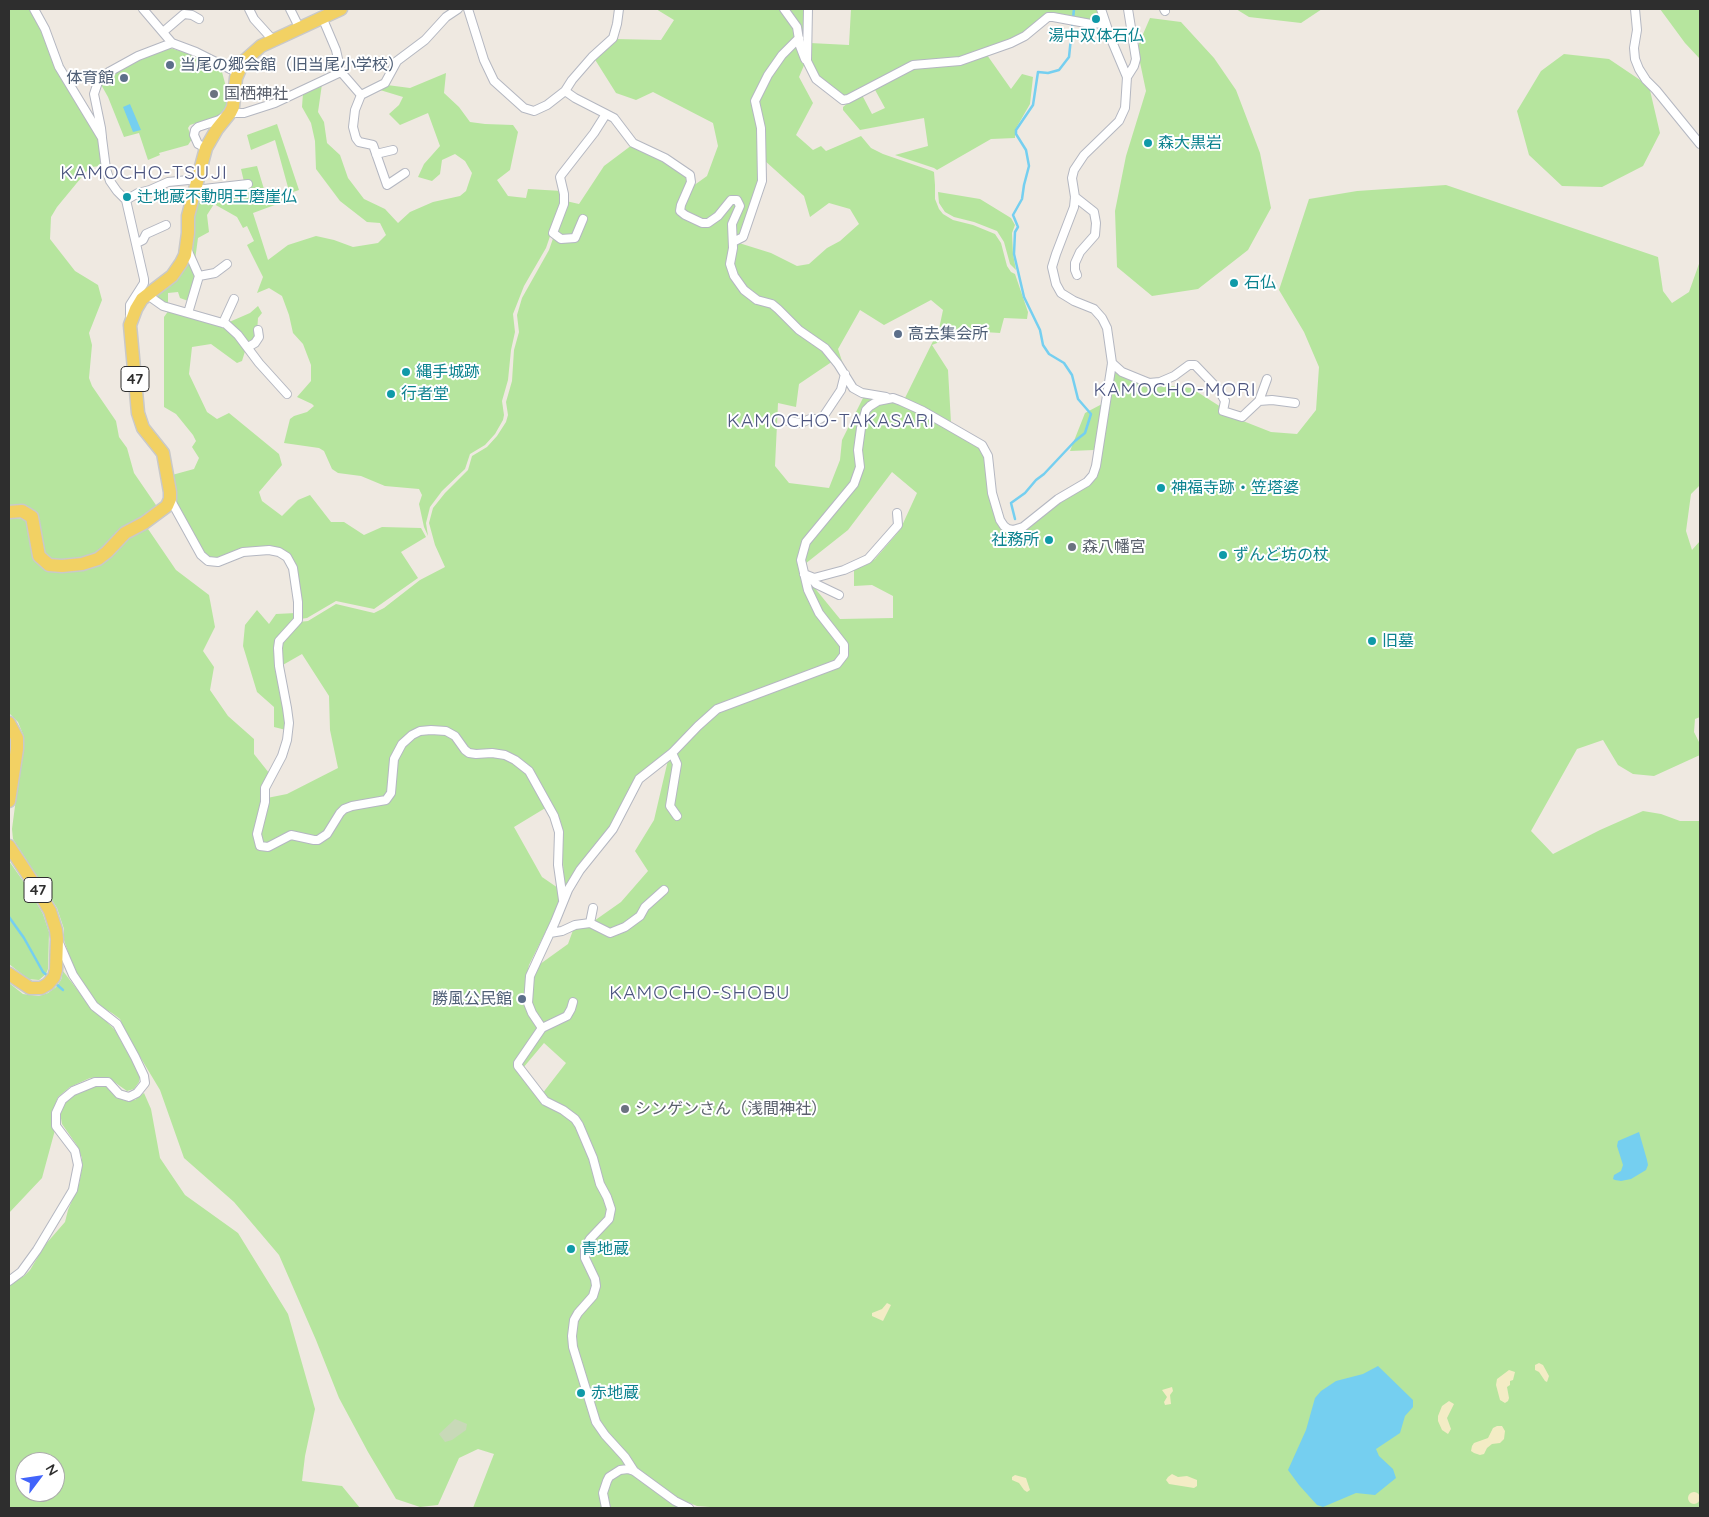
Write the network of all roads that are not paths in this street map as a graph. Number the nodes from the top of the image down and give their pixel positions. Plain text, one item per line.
1 (34, 9) edge
2 (143, 9) edge
3 (249, 9) edge
4 (290, 9) edge
5 (342, 9) edge
6 (458, 9) edge
7 (468, 9) edge
8 (619, 9) edge
9 (784, 9) edge
10 (808, 9) edge
11 (1101, 9) edge
12 (1128, 9) edge
13 (1635, 9) edge
14 (322, 17) junction
15 (199, 19) dead end
16 (1105, 23) junction
17 (299, 27) junction
18 (164, 32) junction
19 (799, 38) junction
20 (273, 40) junction
21 (172, 43) junction
22 (807, 61) junction
23 (341, 72) junction
24 (238, 73) junction
25 (1127, 77) junction
26 (565, 91) junction
27 (361, 95) junction
28 (230, 113) junction
29 (606, 114) junction
30 (102, 138) junction
31 (1700, 144) edge
32 (206, 148) junction
33 (393, 150) dead end
34 (376, 154) junction
35 (405, 173) dead end
36 (197, 184) junction
37 (248, 184) dead end
38 (1075, 197) junction
39 (126, 200) junction
40 (583, 219) dead end
41 (166, 225) dead end
42 (733, 242) junction
43 (137, 243) junction
44 (186, 247) junction
45 (227, 264) dead end
46 (1077, 275) dead end
47 (199, 276) junction
48 (146, 294) junction
49 (234, 299) dead end
50 (188, 313) junction
51 (223, 322) junction
52 (130, 325) junction
53 (258, 330) dead end
54 (248, 347) junction
55 (1112, 363) junction
56 (844, 374) junction
57 (1267, 379) dead end
58 (287, 394) dead end
59 (893, 398) junction
60 (1259, 401) junction
61 (1295, 403) dead end
62 (788, 421) dead end
63 (170, 500) junction
64 (9, 512) edge
65 (897, 513) dead end
66 (807, 575) junction
67 (839, 595) dead end
68 (9, 723) edge
69 (672, 753) junction
70 (9, 801) edge
71 (677, 816) dead end
72 (9, 846) edge
73 (664, 890) dead end
74 (564, 902) junction
75 (593, 908) dead end
76 (590, 923) junction
77 (550, 933) junction
78 (57, 939) junction
79 (9, 974) edge
80 (574, 1002) dead end
81 (542, 1028) junction
82 (21, 1272) junction
83 (9, 1276) edge
84 (9, 1281) edge
85 (634, 1471) junction
86 (606, 1508) edge
87 (689, 1508) edge

1 - 30 street
2 - 18 street
3 - 20 street
4 - 17 street
5 - 14 main road, 47
6 - 27 street
7 - 26 street
8 - 26 street
9 - 19 street
10 - 22 street
11 - 16 street
12 - 25 street
13 - 31 street
14 - 17 main road, 47
14 - 23 street
15 - 18 street
16 - 22 street
16 - 25 street
17 - 20 main road, 47
18 - 21 street
19 - 22 street
19 - 42 street
20 - 24 main road, 47
21 - 24 street
21 - 30 street
23 - 27 street
23 - 28 street
24 - 28 main road, 47
25 - 38 street
26 - 29 street
27 - 34 street
28 - 32 main road, 47
28 - 32 street
29 - 40 street
29 - 42 street
30 - 39 street
32 - 36 main road, 47
33 - 34 street
34 - 35 street
36 - 37 street
36 - 39 street
36 - 44 main road, 47
38 - 46 street
38 - 55 street
39 - 43 street
41 - 43 street
42 - 56 street
43 - 52 street
44 - 47 street
44 - 48 main road, 47
45 - 47 street
47 - 50 street
48 - 50 street
48 - 52 main road, 47
49 - 51 street
50 - 51 street
51 - 54 street
52 - 63 main road, 47
53 - 54 street
54 - 58 street
55 - 59 street
55 - 60 street
56 - 59 street
56 - 62 street
57 - 60 street
59 - 66 street
60 - 61 street
63 - 64 main road
63 - 74 street
65 - 66 street
66 - 67 street
66 - 69 street
68 - 70 main road
69 - 71 street
69 - 74 street
72 - 78 main road, 47
73 - 76 street
74 - 77 street
75 - 76 street
76 - 77 street
77 - 81 street
78 - 79 main road, 47
78 - 82 street
80 - 81 street
81 - 85 street
82 - 83 street
82 - 84 street
85 - 86 street
85 - 87 street

